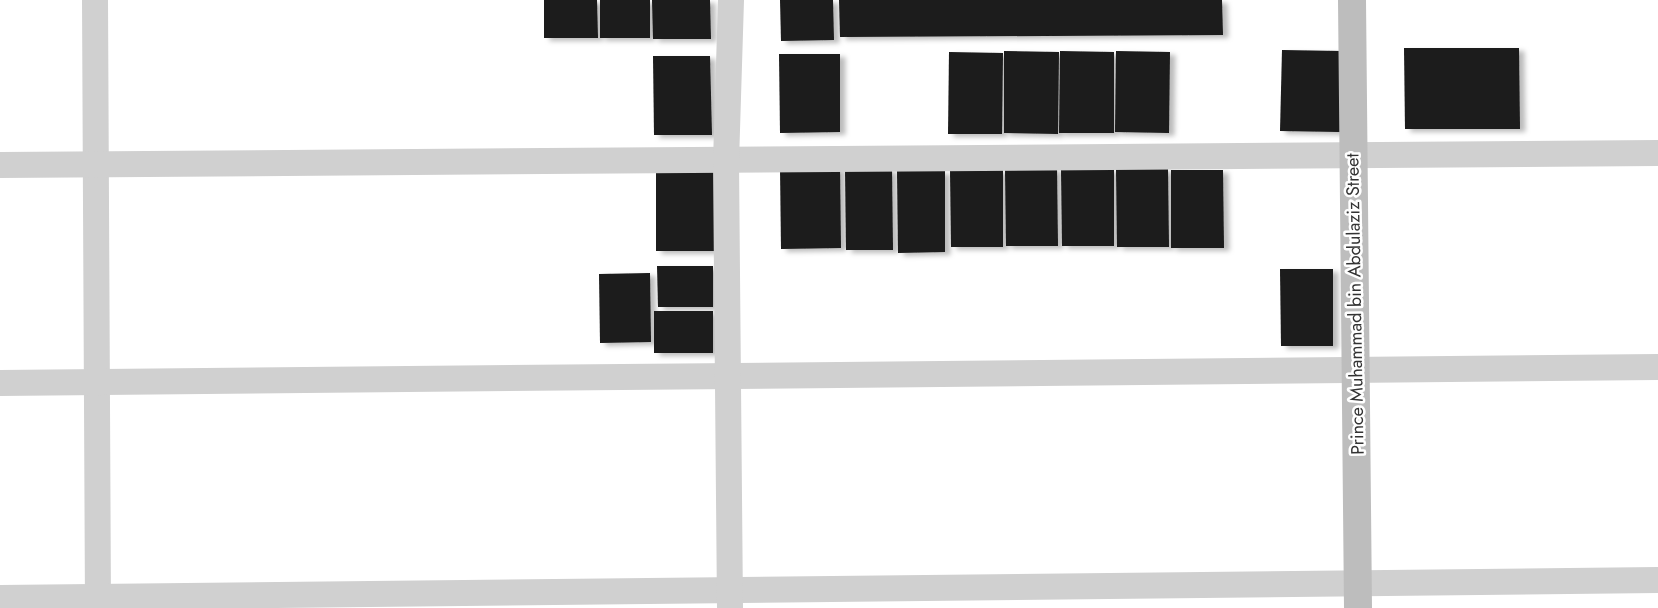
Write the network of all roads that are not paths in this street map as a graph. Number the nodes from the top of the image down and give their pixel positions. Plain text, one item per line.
1 (95, 0) edge
2 (731, 0) edge
3 (1352, 0) edge
4 (1658, 153) edge
5 (1354, 157) junction
6 (726, 162) junction
7 (96, 164) junction
8 (0, 166) edge
9 (1658, 367) edge
10 (1356, 370) junction
11 (728, 375) junction
12 (98, 382) junction
13 (0, 383) edge
14 (1658, 580) edge
15 (1358, 596) edge
16 (0, 598) edge
17 (730, 598) edge
18 (98, 603) edge

1 - 7 street
2 - 6 street
3 - 5 main road, Prince Muhammad bin Abdulaziz Street
4 - 5 street
5 - 6 street
5 - 10 main road, Prince Muhammad bin Abdulaziz Street
6 - 7 street
6 - 11 street
7 - 8 street
7 - 12 street
9 - 10 street
10 - 11 street
10 - 15 main road, Prince Muhammad bin Abdulaziz Street
11 - 12 street
11 - 17 street
12 - 13 street
12 - 18 street
14 - 15 street
15 - 17 street
16 - 18 street
17 - 18 street

